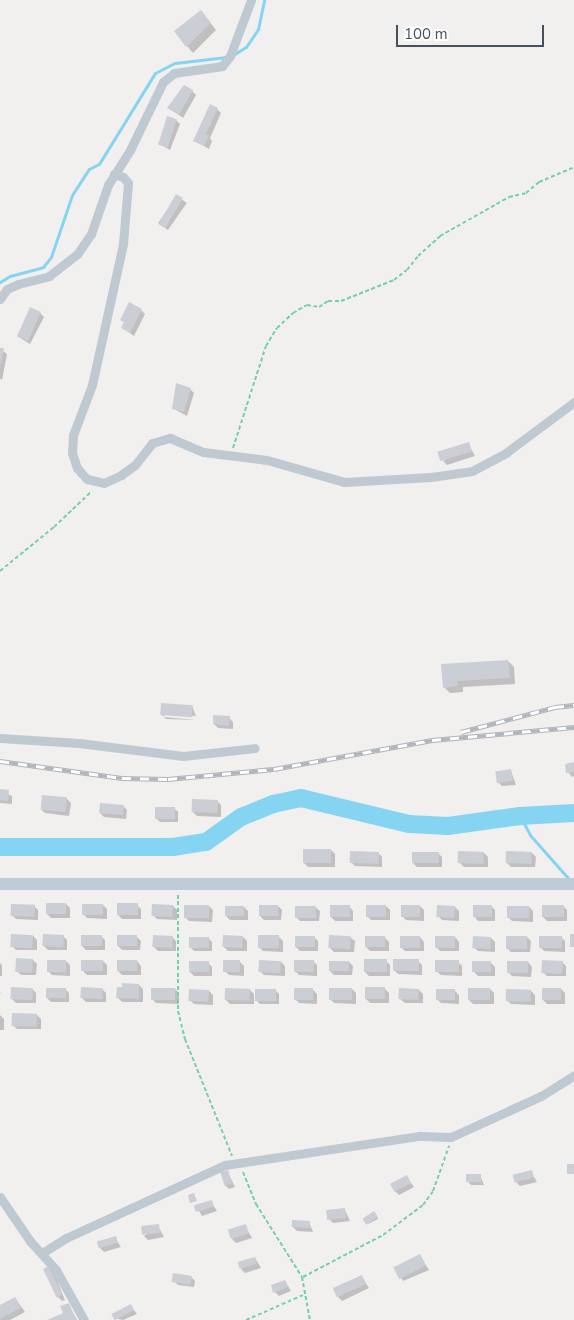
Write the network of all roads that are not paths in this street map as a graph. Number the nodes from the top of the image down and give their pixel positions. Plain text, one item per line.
1 (251, 0) edge
2 (114, 174) junction
3 (0, 299) edge
4 (574, 402) edge
5 (0, 738) edge
6 (255, 748) dead end
7 (0, 884) edge
8 (574, 884) edge
9 (574, 1075) edge
10 (0, 1197) edge
11 (42, 1253) junction
12 (84, 1320) edge

1 - 2 street
2 - 3 street
2 - 4 street
5 - 6 street
7 - 8 street
9 - 11 street
10 - 11 street
11 - 12 street

